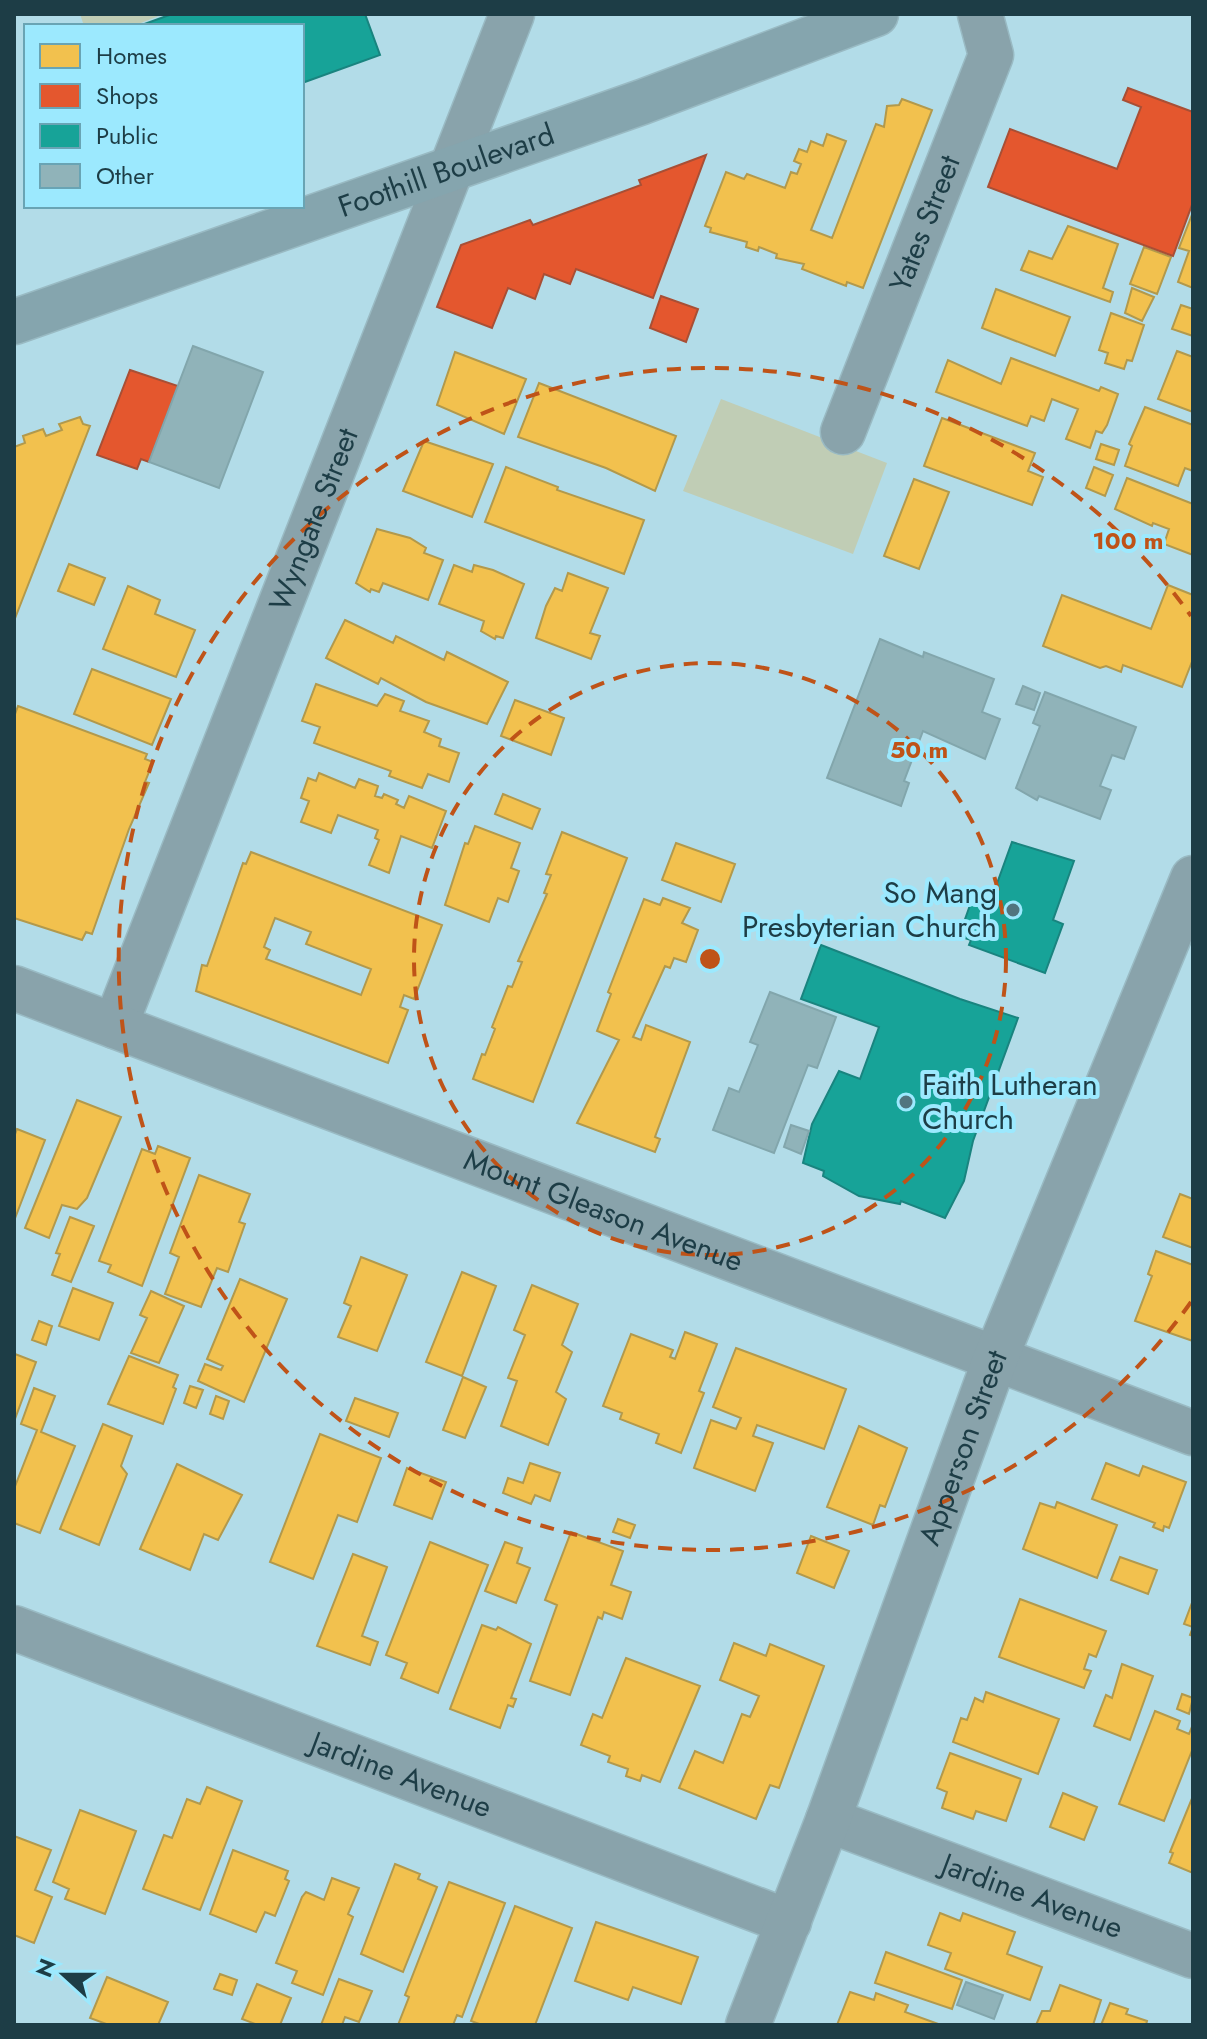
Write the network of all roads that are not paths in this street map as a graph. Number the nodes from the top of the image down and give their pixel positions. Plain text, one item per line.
1 (512, 14) edge
2 (876, 14) edge
3 (980, 14) edge
4 (452, 167) junction
5 (14, 322) edge
6 (843, 432) dead end
7 (1193, 878) edge
8 (14, 988) edge
9 (115, 1026) junction
10 (996, 1357) junction
11 (1193, 1433) edge
12 (14, 1628) edge
13 (828, 1820) junction
14 (789, 1922) junction
15 (1193, 1956) edge
16 (748, 2025) edge

1 - 4 street, Wyngate Street
2 - 4 main road, Foothill Boulevard
3 - 6 street, Yates Street
4 - 5 main road, Foothill Boulevard
4 - 9 street, Wyngate Street
7 - 10 street, Apperson Street
8 - 9 street, Mount Gleason Avenue
9 - 10 street, Mount Gleason Avenue
10 - 11 street, Mount Gleason Avenue
10 - 13 street, Apperson Street
12 - 14 street, Jardine Avenue
13 - 14 street, Apperson Street
13 - 15 street, Jardine Avenue
14 - 16 street, Apperson Street

